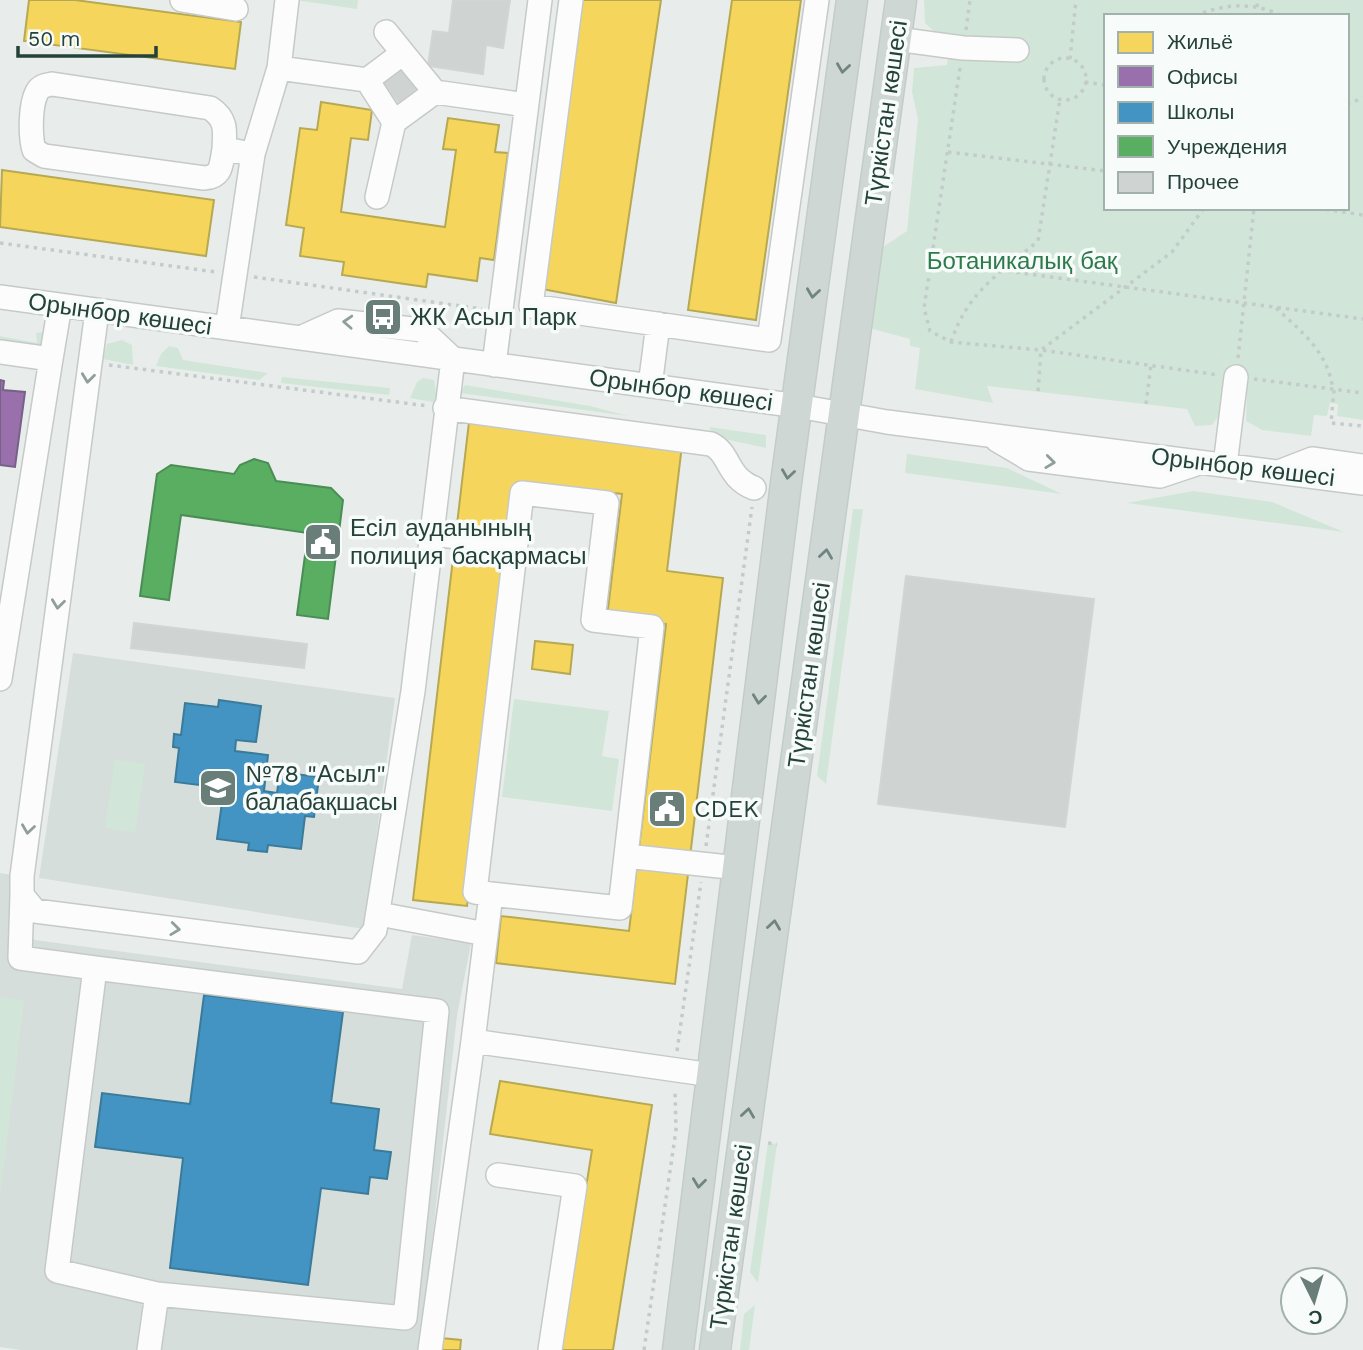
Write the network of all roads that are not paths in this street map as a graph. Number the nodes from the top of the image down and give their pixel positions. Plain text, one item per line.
1 (182, 0) edge
2 (287, 0) edge
3 (540, 0) edge
4 (571, 0) edge
5 (901, 0) edge
6 (236, 9) dead end
7 (815, 11) edge
8 (850, 14) edge
9 (386, 32) dead end
10 (896, 39) junction
11 (1017, 50) dead end
12 (403, 53) junction
13 (279, 68) junction
14 (367, 80) junction
15 (435, 92) junction
16 (526, 105) junction
17 (394, 122) junction
18 (224, 149) junction
19 (253, 154) junction
20 (377, 197) dead end
21 (0, 297) edge
22 (60, 305) junction
23 (97, 311) junction
24 (658, 324) junction
25 (227, 328) junction
26 (0, 352) edge
27 (51, 359) junction
28 (453, 359) junction
29 (494, 365) junction
30 (1236, 377) road end
31 (650, 386) junction
32 (798, 406) junction
33 (441, 407) junction
34 (845, 414) junction
35 (1225, 465) junction
36 (1363, 466) edge
37 (1278, 472) junction
38 (1363, 483) edge
39 (754, 488) road end
40 (430, 534) junction
41 (516, 543) junction
42 (3, 644) edge
43 (0, 679) edge
44 (626, 856) junction
45 (738, 868) junction
46 (491, 894) junction
47 (22, 895) junction
48 (379, 914) junction
49 (486, 934) junction
50 (95, 968) junction
51 (472, 1041) junction
52 (712, 1076) junction
53 (498, 1175) dead end
54 (157, 1294) junction
55 (149, 1350) edge
56 (430, 1350) edge
57 (550, 1350) edge
58 (678, 1350) edge
59 (715, 1350) edge

1 - 6 street
2 - 13 street
3 - 16 street
4 - 24 street
5 - 10 main road, Түркістан көшесі
7 - 8 street
7 - 24 street
8 -> 32 main road, Түркістан көшесі
9 - 12 street
10 - 11 street
10 - 34 main road, Түркістан көшесі
12 - 14 street
12 - 15 street
13 - 14 street
13 - 19 street
14 - 17 street
15 - 16 street
15 - 17 street
16 - 29 street
17 - 20 street
18 - 18 street
18 - 19 street
19 - 25 street
21 - 22 street, Орынбор көшесі
22 - 23 street, Орынбор көшесі
22 - 27 street
23 - 25 street, Орынбор көшесі
23 -> 47 street
24 - 31 street
25 - 28 street, Орынбор көшесі
26 - 27 street
27 - 42 street
28 - 29 street, Орынбор көшесі
28 - 33 street
29 - 31 street, Орынбор көшесі
30 - 35 street
31 - 32 street, Орынбор көшесі
32 - 34 street, Орынбор көшесі
32 -> 45 main road, Түркістан көшесі
33 - 39 street
33 - 40 street
34 - 35 street, Орынбор көшесі
59 -> 34 main road, Түркістан көшесі
35 - 37 street, Орынбор көшесі
36 - 37 street
37 - 38 street, Орынбор көшесі
40 - 41 street
40 - 48 street
41 - 44 street
41 - 46 street
42 - 43 street
44 - 45 street
44 - 46 street
45 - 52 main road, Түркістан көшесі
46 - 49 street
47 -> 48 street
47 - 50 street
48 - 49 street
49 - 51 street
50 - 54 street
50 - 54 street
51 - 52 street
51 - 56 street
52 -> 58 main road, Түркістан көшесі
53 - 57 street
54 - 55 street

